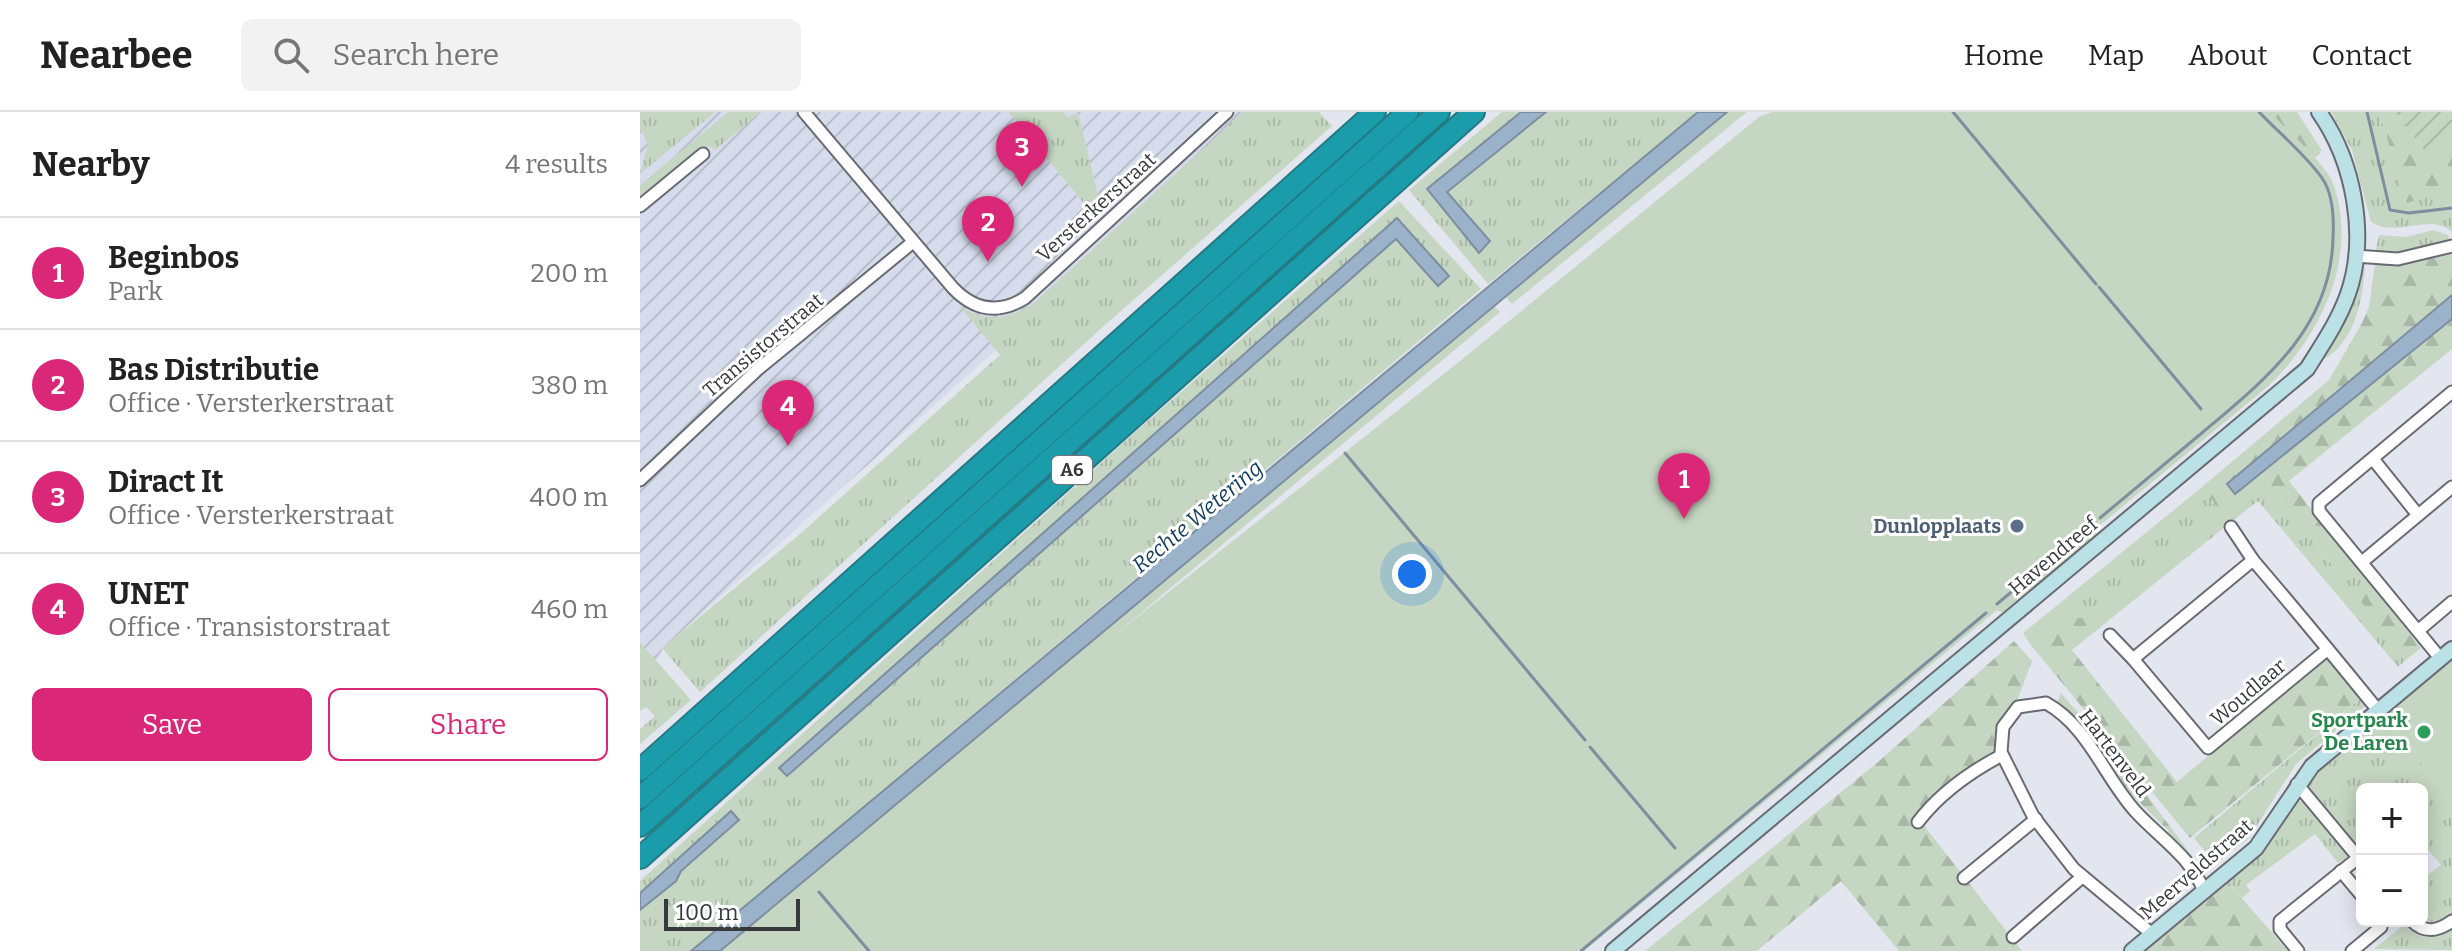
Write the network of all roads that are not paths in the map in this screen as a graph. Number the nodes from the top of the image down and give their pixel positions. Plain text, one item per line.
1 (804, 112) edge
2 (1227, 112) edge
3 (1375, 112) edge
4 (1408, 112) edge
5 (1439, 112) edge
6 (1455, 112) edge
7 (1474, 112) edge
8 (1487, 112) edge
9 (2319, 112) edge
10 (1448, 135) junction
11 (1357, 142) junction
12 (703, 154) dead end
13 (1385, 173) junction
14 (640, 206) edge
15 (913, 242) junction
16 (2452, 246) edge
17 (2355, 256) junction
18 (2452, 392) edge
19 (2373, 459) junction
20 (640, 480) edge
21 (2452, 487) edge
22 (2418, 515) junction
23 (2231, 527) dead end
24 (2253, 560) junction
25 (2362, 562) junction
26 (2452, 602) edge
27 (2419, 630) junction
28 (2110, 635) dead end
29 (2328, 649) junction
30 (2446, 654) edge
31 (2133, 659) junction
32 (2378, 710) junction
33 (717, 719) junction
34 (640, 755) edge
35 (2002, 755) junction
36 (640, 770) edge
37 (2297, 784) junction
38 (640, 798) edge
39 (2036, 819) junction
40 (1918, 822) dead end
41 (640, 826) edge
42 (2356, 855) edge
43 (640, 858) edge
44 (2356, 862) edge
45 (2341, 871) junction
46 (2082, 877) junction
47 (1964, 878) dead end
48 (2356, 889) edge
49 (2204, 891) junction
50 (2452, 921) edge
51 (2381, 927) edge
52 (2420, 927) edge
53 (2152, 934) junction
54 (2013, 937) dead end
55 (1613, 951) edge
56 (2132, 951) edge
57 (2298, 951) edge
58 (2352, 951) edge

1 - 15 street, Versterkerstraat
2 - 15 street, Versterkerstraat
3 - 11 highway, A6
4 - 11 highway, A6
5 - 13 highway, A6
6 - 13 highway, A6
7 - 10 highway, A6
8 - 10 highway, A6
9 - 17 street, Havendreef
10 - 13 highway, A6
11 - 33 highway, A6
11 - 33 highway, A6
12 - 14 street
13 - 33 highway, A6
13 - 43 highway, A6
15 - 20 street, Transistorstraat
16 - 17 street
17 - 55 street, Havendreef
18 - 19 street
19 - 22 street
19 - 25 street
21 - 22 street
22 - 25 street
23 - 24 street
24 - 29 street
24 - 31 street
25 - 27 street
26 - 27 street
27 - 30 street
28 - 31 street, Woudlaar
29 - 31 street, Woudlaar
29 - 32 street
30 - 32 street, Meerveldstraat
32 - 37 street, Meerveldstraat
33 - 34 highway, A6
33 - 36 highway, A6
33 - 38 highway, A6
33 - 41 highway, A6
35 - 39 street
35 - 40 street
35 - 49 street, Hartenveld
37 - 42 street
37 - 49 street, Meerveldstraat
39 - 46 street
39 - 47 street
44 - 45 street
45 - 48 street
45 - 57 street
46 - 53 street
46 - 54 street
49 - 53 street, Meerveldstraat
50 - 52 street
51 - 58 street
53 - 56 street, Meerveldstraat

